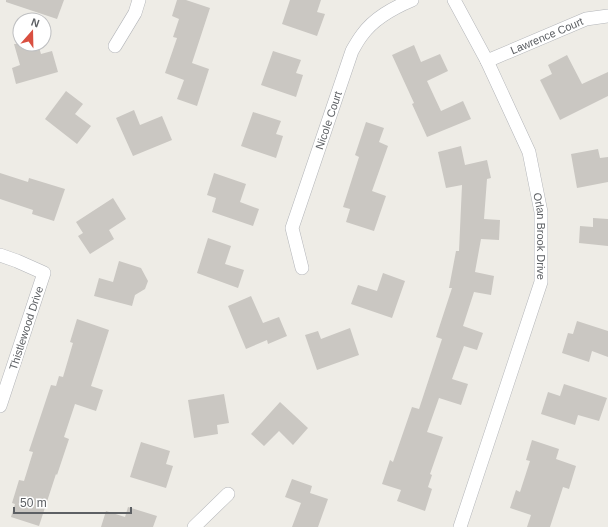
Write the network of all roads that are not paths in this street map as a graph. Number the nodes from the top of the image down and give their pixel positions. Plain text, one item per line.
1 (139, 0) edge
2 (412, 0) edge
3 (454, 0) edge
4 (608, 16) edge
5 (114, 46) dead end
6 (487, 61) junction
7 (0, 255) edge
8 (302, 268) dead end
9 (0, 406) edge
10 (228, 494) dead end
11 (194, 527) edge
12 (460, 527) edge

1 - 5 street
2 - 8 street, Nicole Court
3 - 6 street, Orlan Brook Drive
4 - 6 street, Lawrence Court
6 - 12 street, Orlan Brook Drive
7 - 9 street, Thistlewood Drive
10 - 11 street

